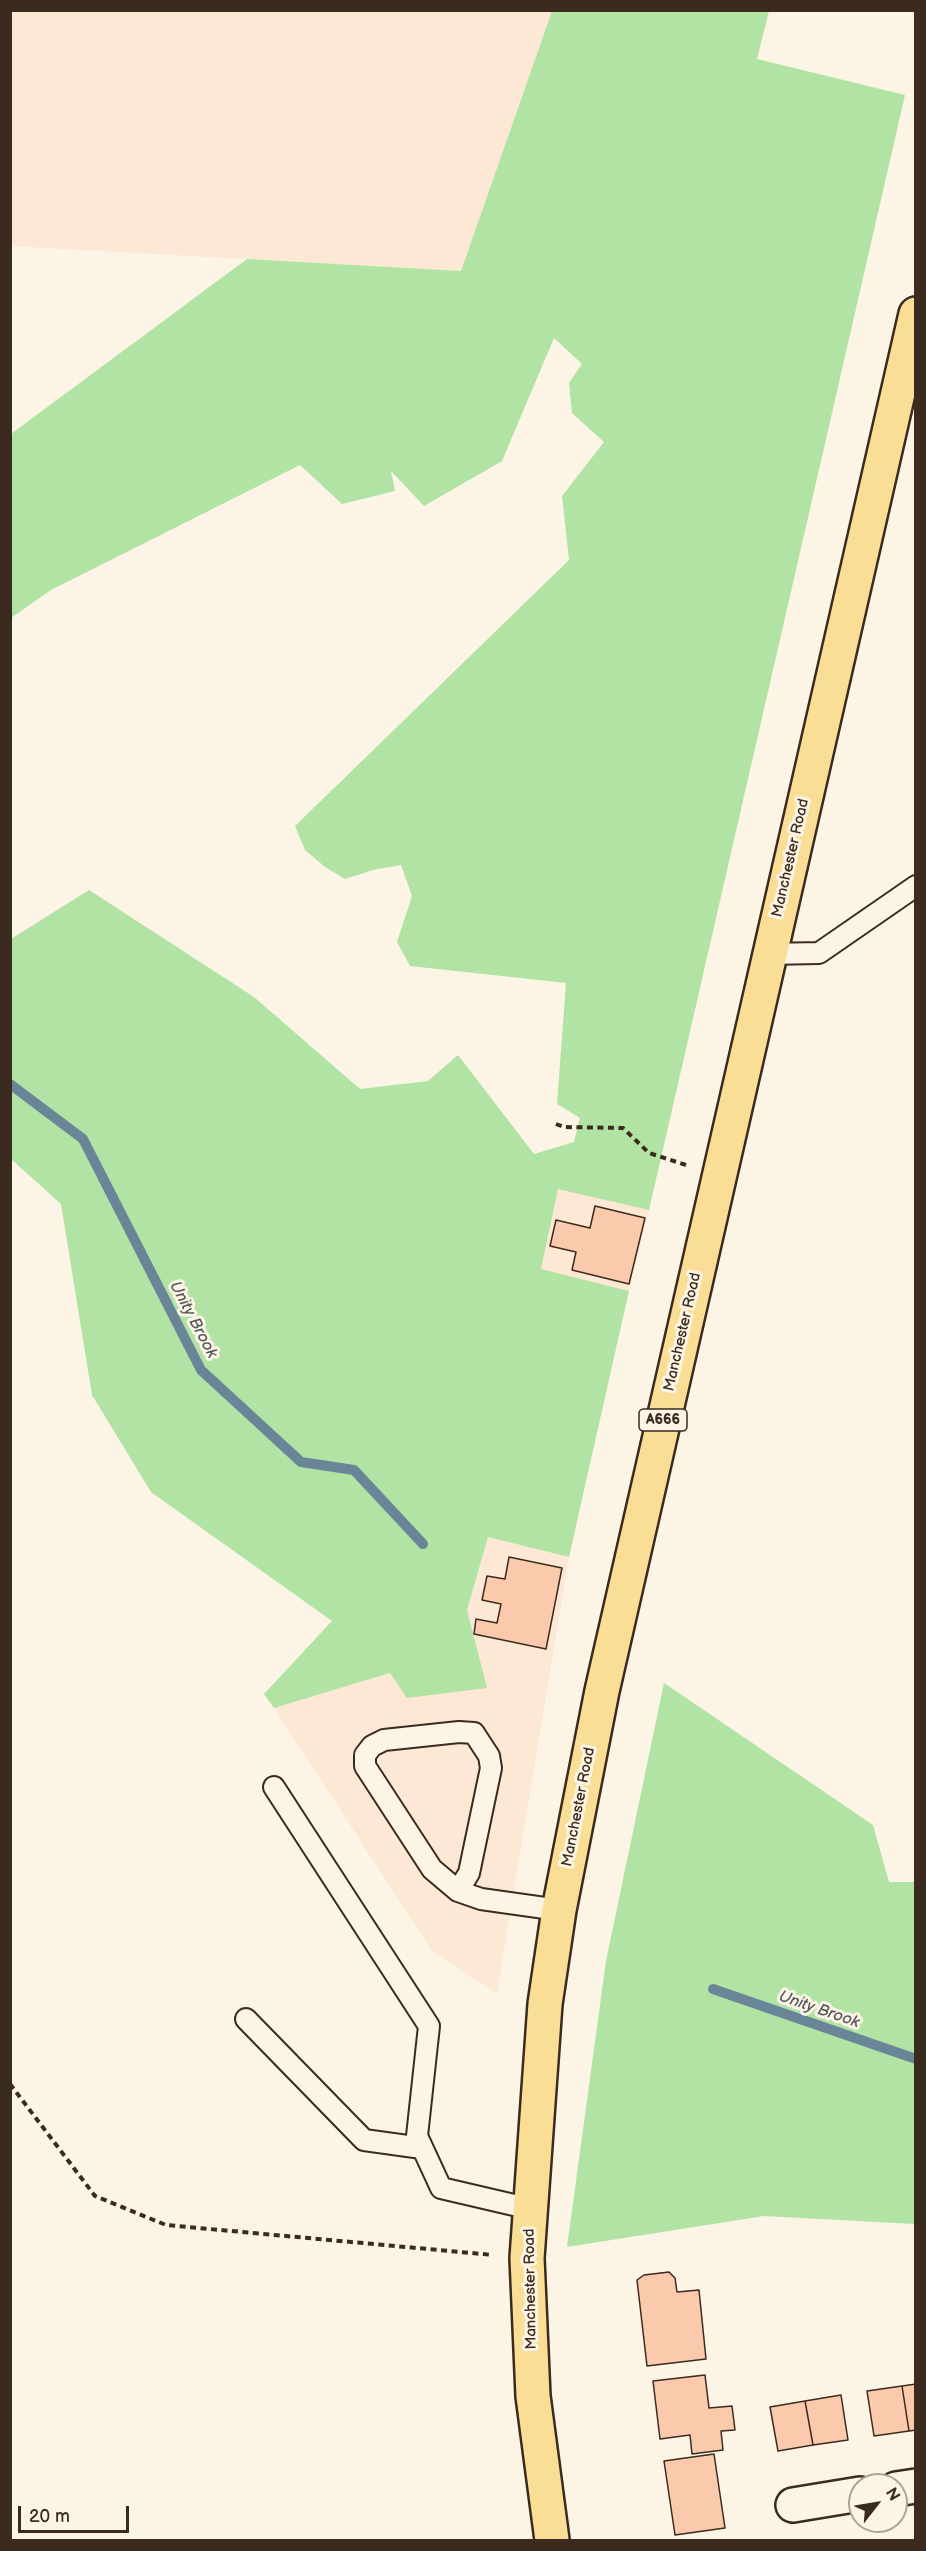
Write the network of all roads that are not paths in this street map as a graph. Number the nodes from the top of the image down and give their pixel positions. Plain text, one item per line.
1 (915, 314) edge
2 (915, 886) edge
3 (768, 954) junction
4 (274, 1787) dead end
5 (458, 1891) junction
6 (559, 1910) junction
7 (246, 2019) dead end
8 (422, 2148) junction
9 (531, 2209) junction
10 (848, 2496) edge
11 (793, 2505) dead end
12 (552, 2541) edge

1 - 3 main road, Manchester Road / A666
2 - 3 lane
3 - 6 main road, Manchester Road / A666
4 - 8 lane
5 - 5 lane
5 - 6 lane
6 - 9 main road, Manchester Road / A666
7 - 8 lane
8 - 9 lane
9 - 12 main road, Manchester Road / A666
10 - 11 street

